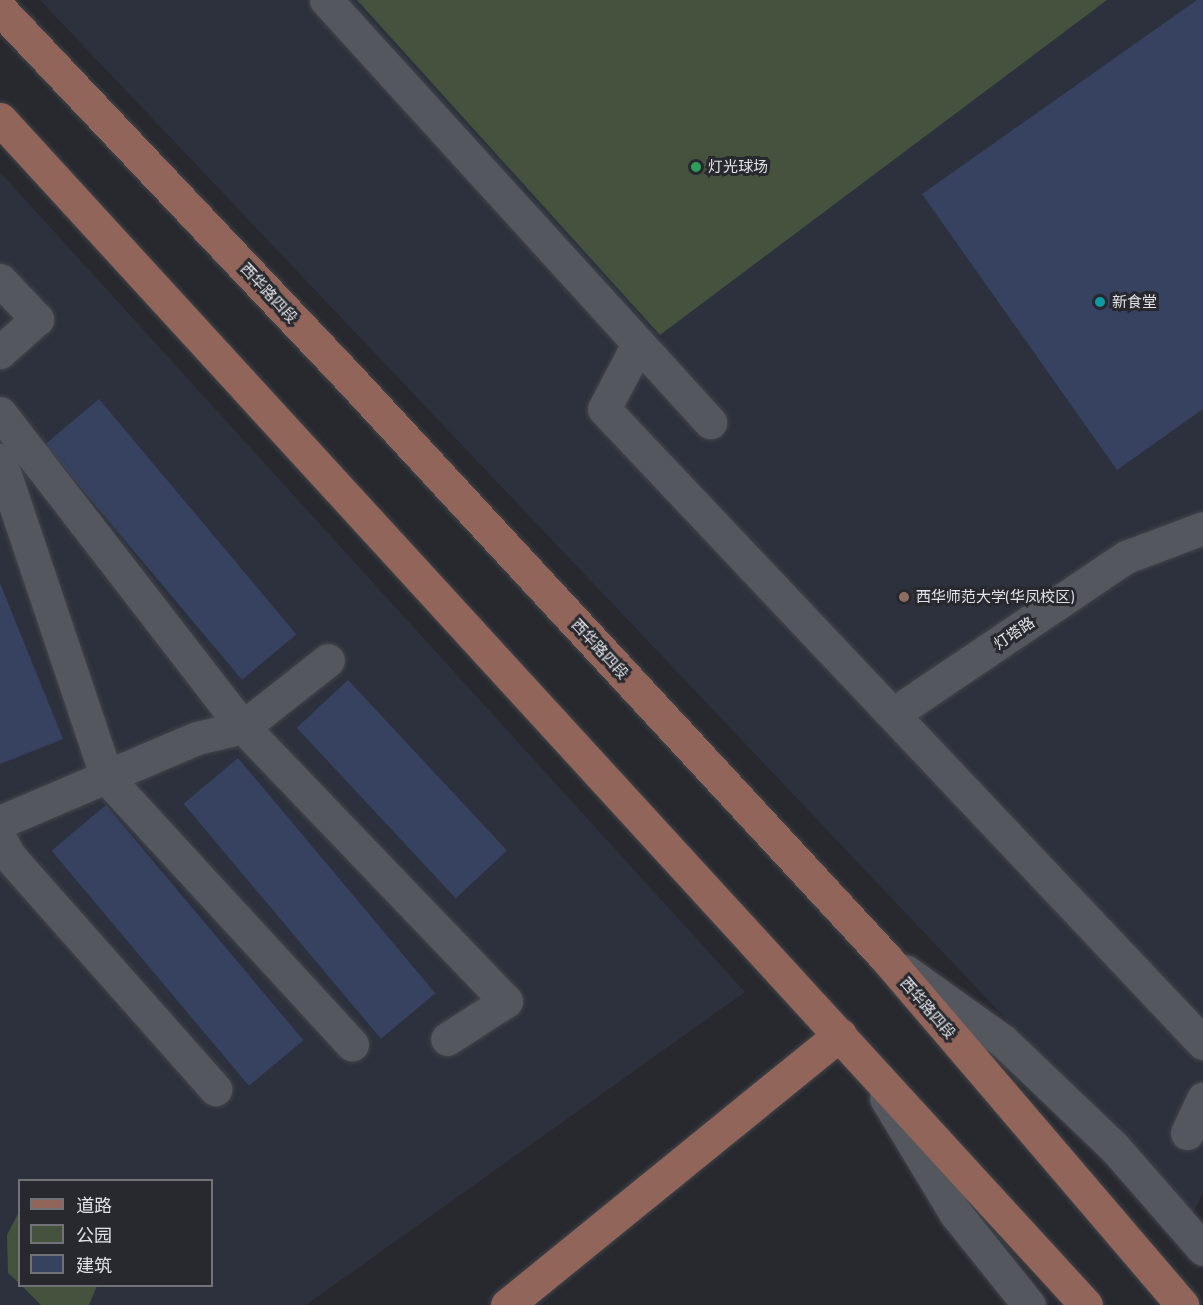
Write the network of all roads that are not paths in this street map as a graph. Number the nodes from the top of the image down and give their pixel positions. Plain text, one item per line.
1 (326, 0) edge
2 (0, 9) edge
3 (0, 119) edge
4 (0, 280) edge
5 (638, 344) junction
6 (0, 352) edge
7 (0, 413) edge
8 (710, 422) dead end
9 (0, 460) edge
10 (1203, 528) edge
11 (328, 660) dead end
12 (893, 714) junction
13 (243, 727) junction
14 (106, 778) junction
15 (0, 822) edge
16 (0, 839) edge
17 (885, 957) junction
18 (840, 1034) junction
19 (447, 1039) dead end
20 (1203, 1043) edge
21 (352, 1044) dead end
22 (862, 1058) junction
23 (215, 1089) dead end
24 (1203, 1098) edge
25 (1187, 1133) dead end
26 (1203, 1249) edge
27 (507, 1305) edge
28 (1029, 1305) edge
29 (1086, 1305) edge
30 (1182, 1305) edge

1 - 5 street
2 - 17 main road, 西华路四段
3 - 18 main road
4 - 6 street
5 - 8 street
5 - 12 street
7 - 13 street
9 - 14 street
10 - 12 street, 灯塔路
11 - 13 street
12 - 20 street
13 - 14 street
13 - 19 street
14 - 15 street
14 - 21 street
16 - 23 street
17 - 26 street
17 - 30 main road, 西华路四段
18 - 22 main road
18 - 27 main road
22 - 28 street
22 - 29 main road
24 - 25 street

